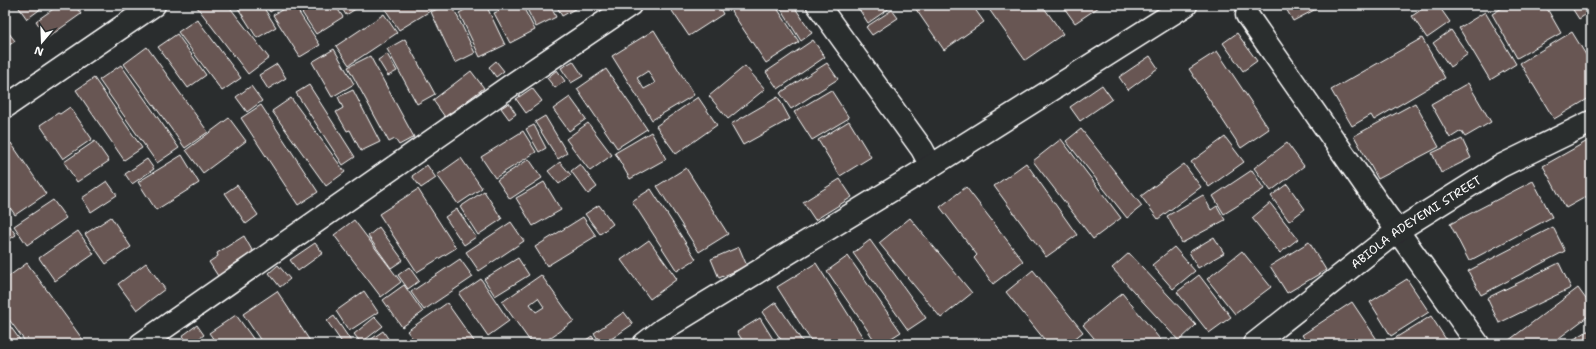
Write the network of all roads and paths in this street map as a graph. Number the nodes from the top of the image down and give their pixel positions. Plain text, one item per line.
1 (154, 5) edge
2 (630, 5) edge
3 (818, 5) edge
4 (1186, 5) edge
5 (1247, 15) dead end
6 (5, 107) edge
7 (1591, 122) edge
8 (931, 166) junction
9 (1397, 231) junction
10 (141, 344) edge
11 (644, 344) edge
12 (1254, 344) edge
13 (1478, 344) edge

1 - 6 street
2 - 10 street
3 - 8 street
4 - 8 street
5 - 9 street
7 - 9 street, ABIOLA ADEYEMI STREET
8 - 11 street
9 - 12 street, ABIOLA ADEYEMI STREET
9 - 13 street

